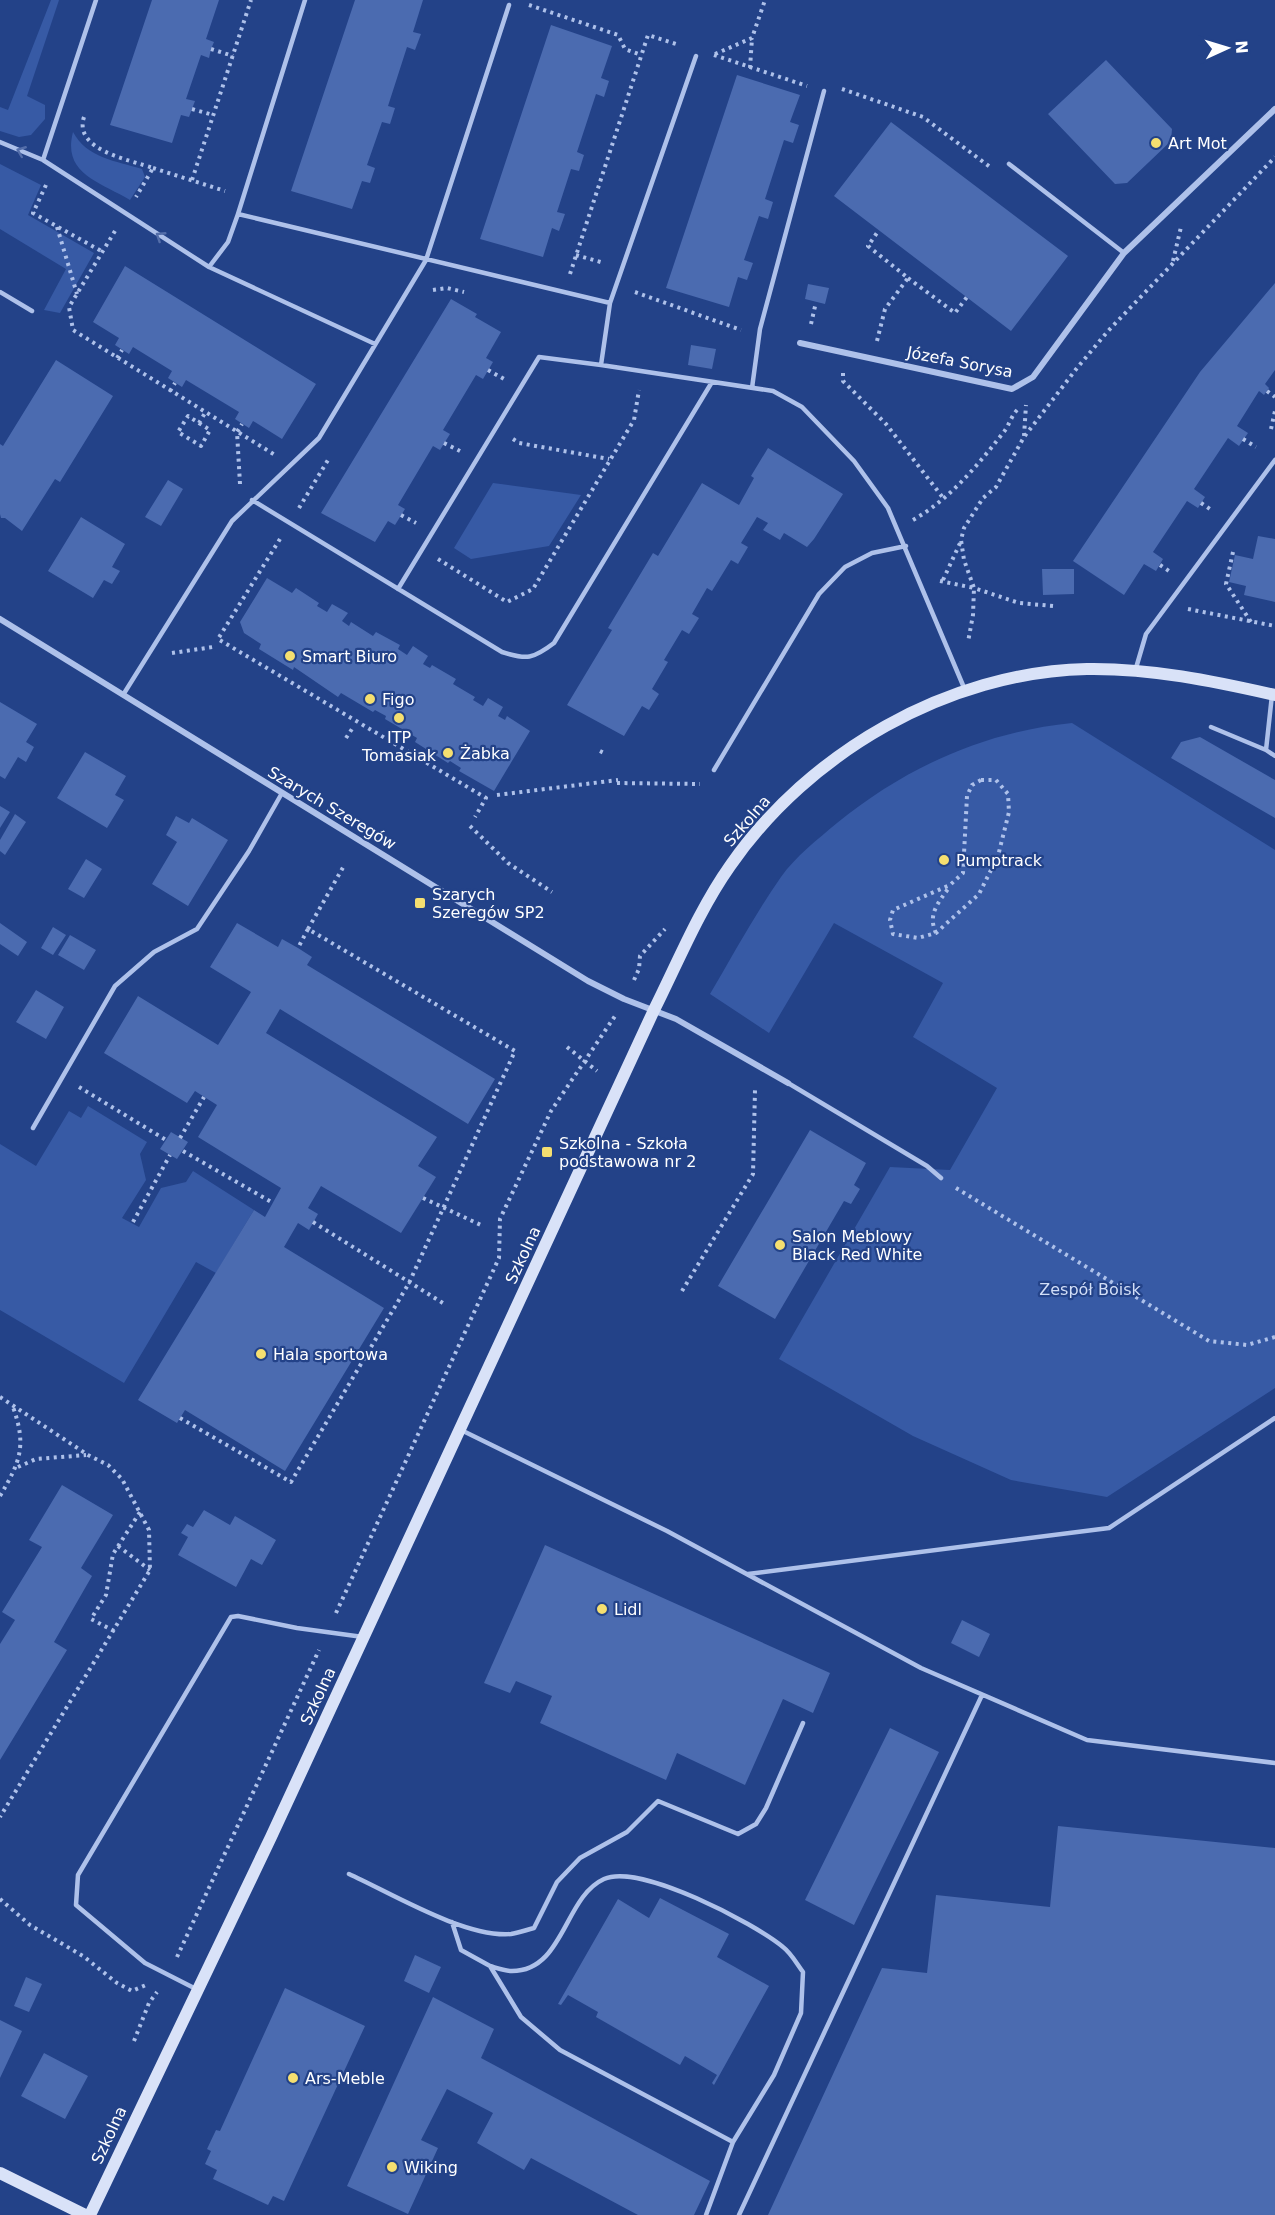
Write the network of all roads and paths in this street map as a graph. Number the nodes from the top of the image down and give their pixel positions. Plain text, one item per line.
1 (96, 0) edge
2 (251, 0) edge
3 (305, 0) edge
4 (765, 0) edge
5 (524, 3) dead end
6 (509, 5) dead end
7 (752, 38) junction
8 (688, 47) dead end
9 (212, 49) dead end
10 (706, 53) dead end
11 (641, 55) junction
12 (714, 55) junction
13 (233, 56) junction
14 (696, 56) dead end
15 (750, 68) junction
16 (824, 92) junction
17 (192, 109) dead end
18 (1275, 109) edge
19 (213, 115) junction
20 (84, 117) dead end
21 (0, 142) edge
22 (1275, 157) edge
23 (43, 160) junction
24 (1009, 165) joint
25 (153, 168) junction
26 (42, 180) dead end
27 (192, 180) junction
28 (225, 191) dead end
29 (133, 202) dead end
30 (238, 214) junction
31 (57, 226) junction
32 (117, 227) dead end
33 (879, 230) dead end
34 (103, 252) junction
35 (1124, 254) junction
36 (576, 255) junction
37 (426, 260) junction
38 (209, 267) junction
39 (623, 269) junction
40 (908, 278) junction
41 (617, 286) junction
42 (0, 292) edge
43 (564, 292) junction
44 (471, 293) dead end
45 (77, 295) junction
46 (967, 297) dead end
47 (427, 300) dead end
48 (610, 303) junction
49 (32, 311) dead end
50 (759, 336) junction
51 (800, 343) dead end
52 (375, 344) junction
53 (122, 350) dead end
54 (844, 353) junction
55 (117, 357) junction
56 (873, 359) junction
57 (601, 365) junction
58 (642, 371) junction
59 (175, 382) dead end
60 (712, 382) junction
61 (752, 388) junction
62 (170, 391) junction
63 (1267, 391) dead end
64 (1275, 397) edge
65 (1275, 411) edge
66 (206, 413) junction
67 (199, 423) junction
68 (242, 424) dead end
69 (496, 427) junction
70 (1271, 429) dead end
71 (237, 432) junction
72 (1024, 437) junction
73 (1243, 439) dead end
74 (1256, 447) dead end
75 (333, 451) dead end
76 (275, 455) dead end
77 (609, 459) junction
78 (1275, 460) edge
79 (240, 485) dead end
80 (944, 499) junction
81 (252, 500) junction
82 (1201, 503) dead end
83 (1210, 509) dead end
84 (290, 522) junction
85 (898, 529) junction
86 (961, 540) junction
87 (1236, 541) dead end
88 (906, 546) junction
89 (422, 550) junction
90 (1160, 565) dead end
91 (1169, 571) dead end
92 (943, 580) junction
93 (921, 585) junction
94 (974, 588) junction
95 (398, 589) junction
96 (1166, 605) junction
97 (1053, 606) dead end
98 (0, 619) edge
99 (1251, 622) junction
100 (1275, 626) edge
101 (213, 647) dead end
102 (965, 651) dead end
103 (147, 656) junction
104 (1136, 670) junction
105 (966, 692) junction
106 (1273, 695) edge
107 (122, 696) junction
108 (1211, 727) dead end
109 (352, 729) dead end
110 (346, 738) dead end
111 (1266, 750) junction
112 (1275, 756) edge
113 (714, 770) dead end
114 (712, 784) dead end
115 (282, 793) junction
116 (497, 795) dead end
117 (475, 817) dead end
118 (470, 826) dead end
119 (345, 864) dead end
120 (950, 885) junction
121 (552, 892) dead end
122 (670, 919) dead end
123 (309, 929) junction
124 (936, 933) junction
125 (298, 948) dead end
126 (624, 999) junction
127 (654, 1010) junction
128 (567, 1047) dead end
129 (584, 1060) junction
130 (597, 1071) dead end
131 (62, 1077) junction
132 (788, 1083) joint
133 (755, 1090) dead end
134 (204, 1097) dead end
135 (33, 1128) dead end
136 (180, 1138) dead end
137 (166, 1140) dead end
138 (183, 1151) dead end
139 (170, 1155) dead end
140 (940, 1178) joint
141 (423, 1198) dead end
142 (273, 1203) dead end
143 (445, 1210) junction
144 (133, 1222) dead end
145 (313, 1222) dead end
146 (483, 1226) dead end
147 (410, 1283) junction
148 (682, 1291) dead end
149 (446, 1305) dead end
150 (1275, 1337) edge
151 (0, 1397) edge
152 (13, 1406) junction
153 (180, 1418) dead end
154 (1275, 1418) edge
155 (460, 1430) junction
156 (88, 1455) junction
157 (17, 1467) junction
158 (0, 1496) edge
159 (140, 1512) junction
160 (118, 1546) junction
161 (150, 1570) junction
162 (748, 1574) junction
163 (114, 1630) junction
164 (327, 1632) junction
165 (363, 1637) junction
166 (982, 1695) junction
167 (803, 1723) dead end
168 (1275, 1763) edge
169 (0, 1817) edge
170 (349, 1874) dead end
171 (0, 1899) edge
172 (452, 1922) junction
173 (490, 1966) junction
174 (169, 1976) junction
175 (199, 1990) junction
176 (132, 1991) dead end
177 (134, 2041) dead end
178 (733, 2142) junction
179 (0, 2173) edge
180 (85, 2215) edge
181 (90, 2215) edge
182 (706, 2215) edge
183 (739, 2215) edge

1 - 23 lane
2 - 13 path
3 - 30 lane
4 - 7 path
5 - 11 path
6 - 37 lane
7 - 12 path
7 - 15 path
8 - 11 path
9 - 13 path
10 - 12 path
11 - 36 path
12 - 15 path
13 - 19 path
14 - 39 lane
15 - 16 path
16 - 24 path
16 - 50 lane
17 - 19 path
18 - 35 street, Józefa Sorysa
19 - 27 path
20 - 25 path
23 -> 21 lane
22 - 72 path
38 -> 23 lane
24 - 35 lane
25 - 27 path
25 - 29 path
26 - 31 path
27 - 28 path
30 - 37 lane
30 - 38 lane
31 - 34 path
31 - 45 path
32 - 34 path
33 - 40 path
34 - 45 path
35 - 56 street, Józefa Sorysa
36 - 39 path
36 - 43 path
37 - 43 lane
37 - 52 lane
38 - 52 lane
39 - 41 lane
40 - 46 path
40 - 56 path
41 - 48 lane
41 - 50 path
42 - 49 lane
43 - 48 lane
44 - 47 path
45 - 55 path
48 - 57 lane
50 - 61 lane
51 - 54 street, Józefa Sorysa
52 - 81 lane
53 - 55 path
54 - 56 street, Józefa Sorysa
54 - 80 path
55 - 62 path
57 - 58 lane
57 - 69 lane
58 - 60 lane
58 - 77 path
59 - 62 path
60 - 61 lane
60 - 95 lane
61 - 85 lane
62 - 66 path
63 - 64 path
65 - 70 path
66 - 67 path
66 - 71 path
67 - 67 path
68 - 71 path
69 - 77 path
69 - 89 lane
71 - 76 path
71 - 79 path
72 - 80 path
72 - 86 path
73 - 74 path
75 - 84 path
77 - 89 path
78 - 96 lane
80 - 85 path
81 - 84 lane
81 - 103 lane
82 - 83 path
84 - 95 lane
84 - 117 path
85 - 88 lane
86 - 92 path
86 - 94 path
87 - 99 path
88 - 93 lane
88 - 113 lane
89 - 95 lane
90 - 91 path
92 - 93 path
92 - 94 path
93 - 105 lane
94 - 97 path
94 - 102 path
96 - 99 path
96 - 104 lane
98 - 107 street, Szarych Szeregów
99 - 100 path
101 - 103 path
103 - 107 lane
104 - 105 street, Szkolna
104 - 106 street, Szkolna
105 - 127 street, Szkolna
106 - 111 lane
107 - 115 street, Szarych Szeregów
108 - 111 lane
109 - 110 path
111 - 112 lane
114 - 116 path
115 - 126 street, Szarych Szeregów
115 - 131 lane
118 - 121 path
119 - 123 path
120 - 124 path
120 - 124 path
120 - 124 path
122 - 126 path
123 - 125 path
123 - 143 path
126 - 127 street, Szarych Szeregów
126 - 129 path
127 - 132 street, Szarych Szeregów
127 - 155 street, Szkolna
128 - 129 path
129 - 130 path
129 - 164 path
131 - 135 lane
131 - 137 path
132 - 140 lane
133 - 148 path
134 - 136 path
138 - 142 path
139 - 144 path
140 - 150 path
141 - 143 path
143 - 146 path
143 - 147 path
145 - 147 path
147 - 149 path
147 - 153 path
151 - 152 path
152 - 156 path
152 - 157 path
154 - 162 lane
155 - 162 lane
155 - 165 street, Szkolna
156 - 157 path
156 - 159 path
157 - 158 path
159 - 160 path
159 - 161 path
160 - 161 path
160 - 163 path
161 - 163 path
162 - 166 lane
163 - 169 path
164 - 165 lane
164 - 174 path
164 - 174 lane
165 - 175 street, Szkolna
166 - 168 lane
166 - 183 lane
167 - 172 lane
170 - 172 lane
171 - 176 path
172 - 173 lane
173 - 178 lane
173 - 178 lane
174 - 175 lane
174 - 177 path
175 - 181 street, Szkolna
178 - 182 lane
179 - 180 street

